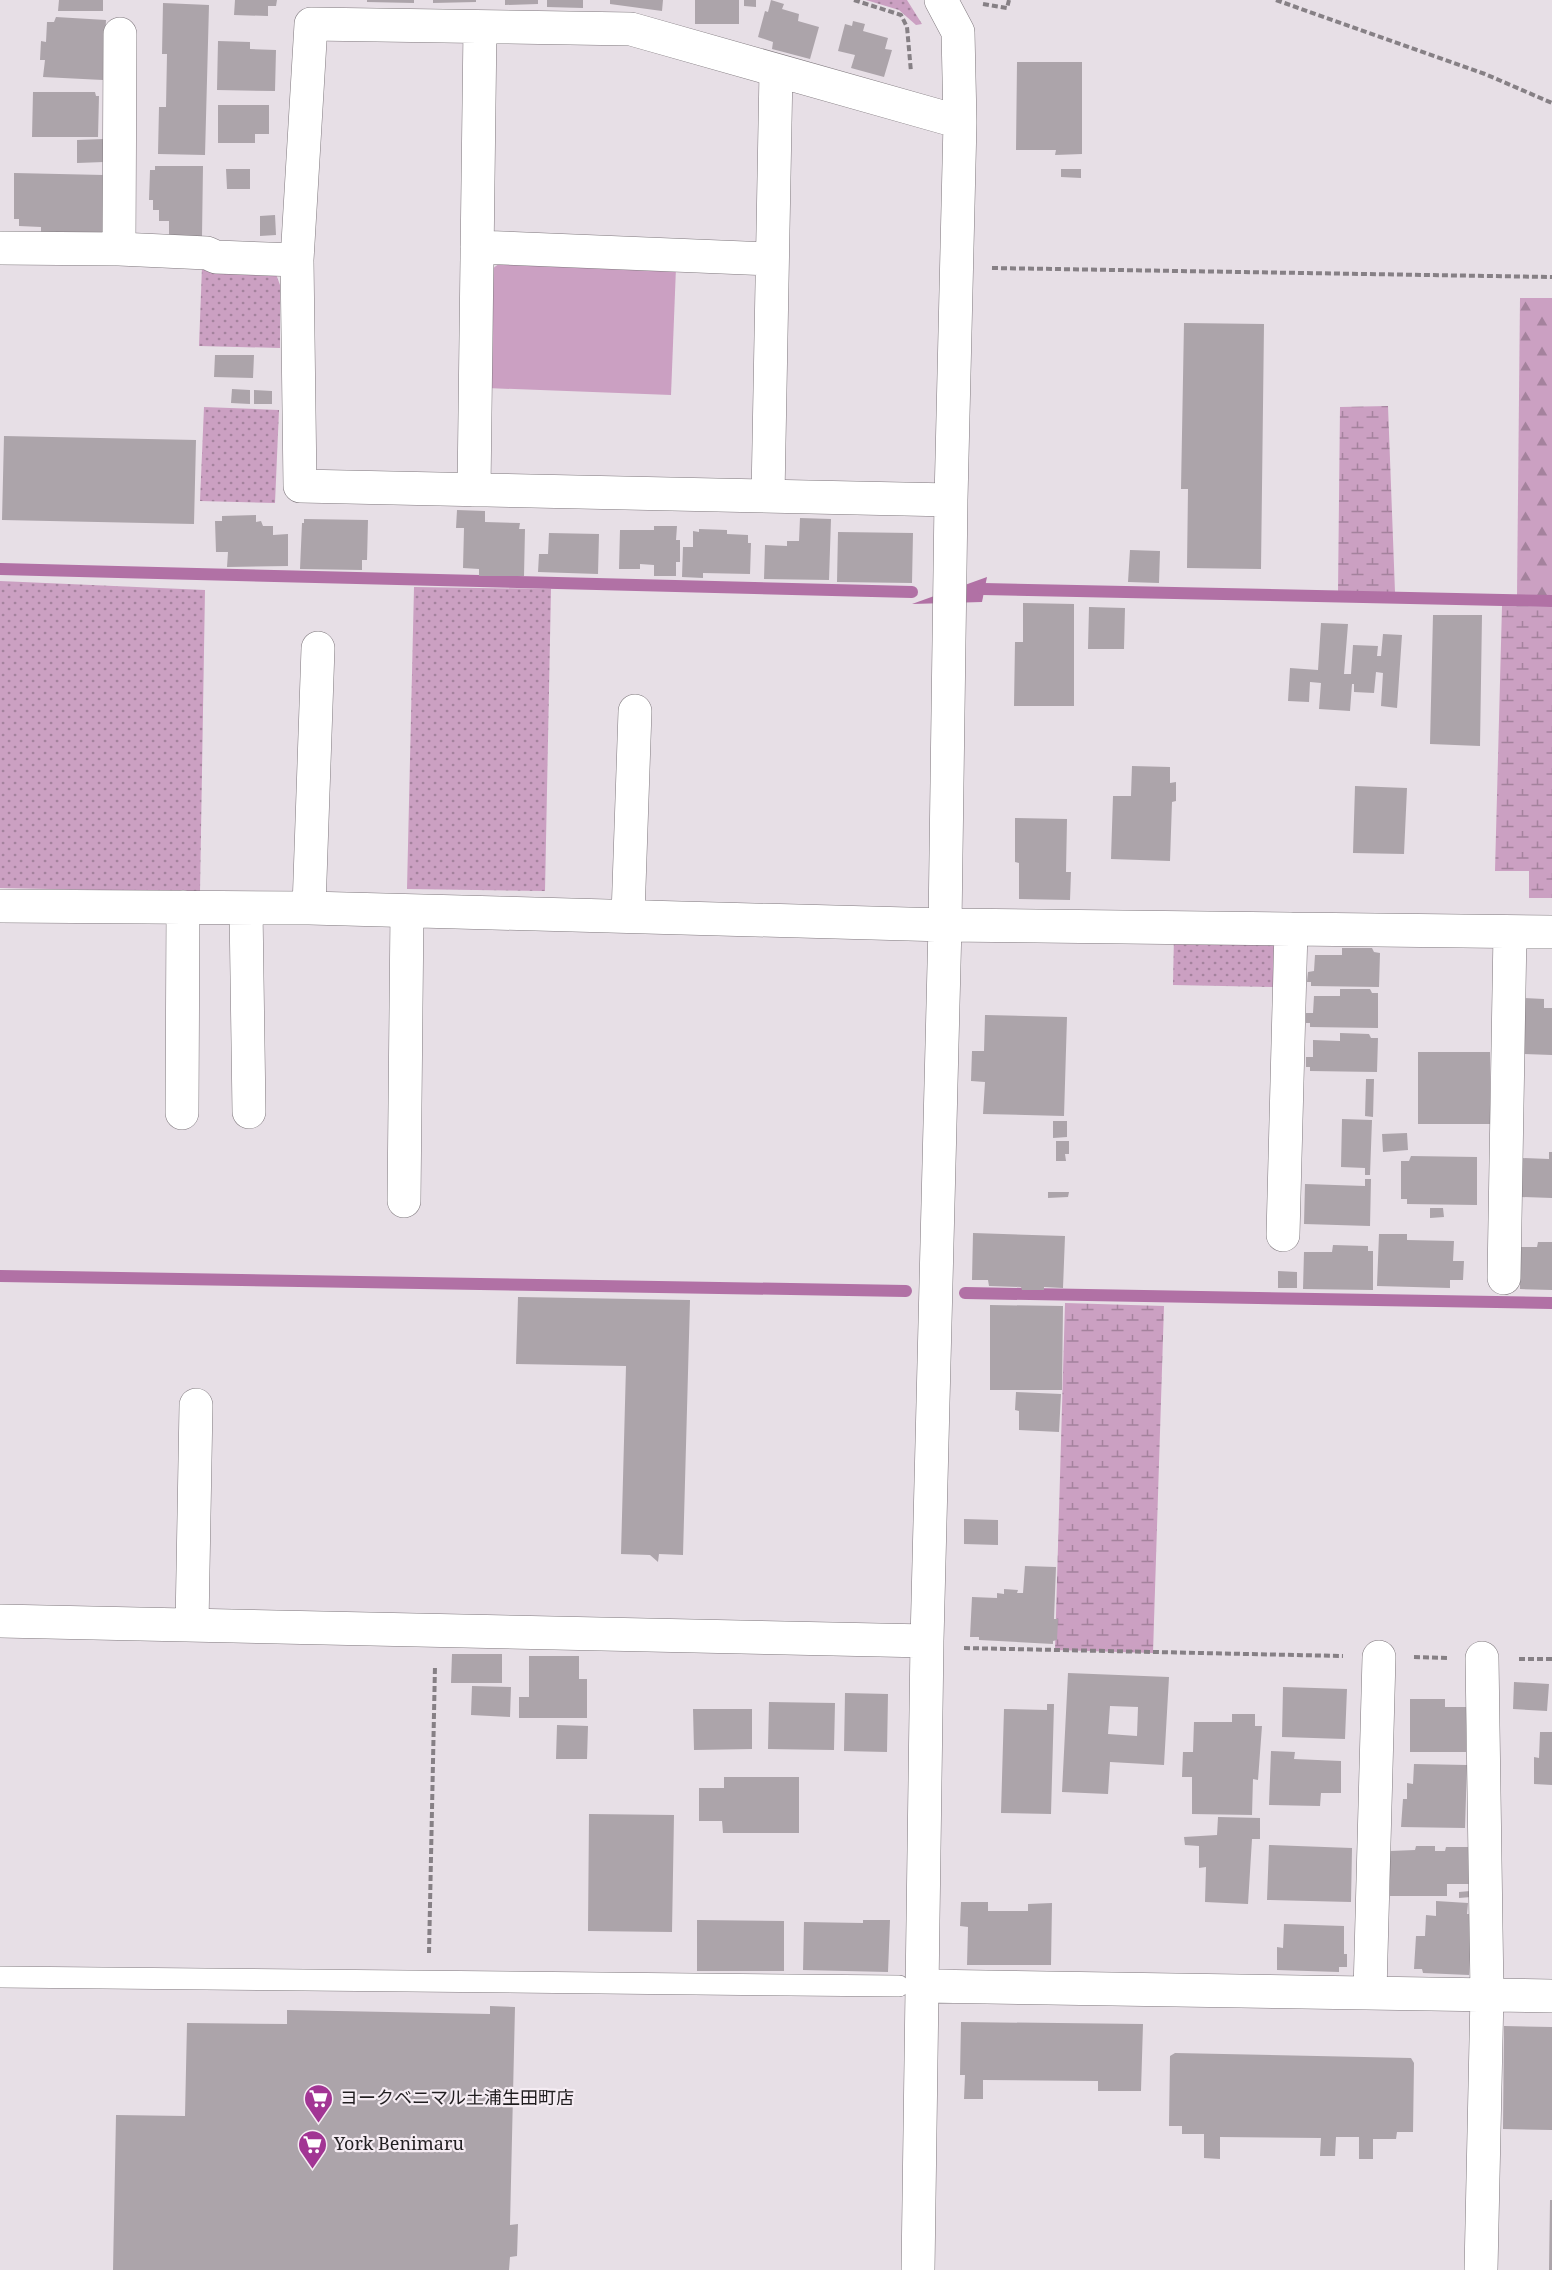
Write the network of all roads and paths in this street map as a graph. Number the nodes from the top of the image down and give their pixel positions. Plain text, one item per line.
1 (854, 0) edge
2 (941, 0) edge
3 (1009, 0) edge
4 (1276, 0) edge
5 (976, 2) dead end
6 (480, 27) junction
7 (120, 34) dead end
8 (776, 71) junction
9 (912, 82) dead end
10 (1552, 103) edge
11 (960, 122) junction
12 (477, 247) junction
13 (0, 248) edge
14 (120, 249) junction
15 (772, 259) junction
16 (297, 260) junction
17 (990, 268) dead end
18 (1552, 277) edge
19 (474, 490) junction
20 (768, 496) junction
21 (951, 500) junction
22 (318, 648) dead end
23 (635, 711) dead end
24 (0, 906) edge
25 (183, 908) junction
26 (246, 908) junction
27 (309, 908) junction
28 (407, 910) junction
29 (628, 916) junction
30 (945, 925) junction
31 (1291, 929) junction
32 (1510, 932) junction
33 (1552, 932) edge
34 (249, 1112) dead end
35 (182, 1113) dead end
36 (404, 1201) dead end
37 (1283, 1234) dead end
38 (1504, 1278) dead end
39 (196, 1405) dead end
40 (0, 1621) edge
41 (192, 1625) junction
42 (435, 1630) junction
43 (927, 1645) junction
44 (1378, 1657) junction
45 (1482, 1658) junction
46 (1552, 1659) edge
47 (0, 1977) edge
48 (428, 1980) junction
49 (911, 1986) junction
50 (1370, 1992) junction
51 (1487, 1994) junction
52 (1552, 1996) edge
53 (918, 2270) edge
54 (1481, 2270) edge

1 - 9 path
2 - 11 street
3 - 5 path
4 - 10 path
6 - 8 street
6 - 12 street
6 - 16 street
7 - 14 street
8 - 11 street
8 - 15 street
11 - 21 street
12 - 15 street
12 - 19 street
13 - 14 street
14 - 16 street
15 - 20 street
16 - 19 street
17 - 18 path
19 - 20 street
20 - 21 street
21 - 30 street
22 - 27 street
23 - 29 street
24 - 25 street
25 - 26 street
25 - 35 street
26 - 27 street
26 - 34 street
27 - 28 street
28 - 29 street
28 - 36 street
29 - 30 street
30 - 31 street
30 - 43 street
31 - 32 street
31 - 37 street
32 - 33 street
32 - 38 street
39 - 41 street
40 - 41 street
41 - 42 street
42 - 43 street
42 - 48 path
43 - 44 path
43 - 49 street
44 - 45 path
44 - 50 street
45 - 46 path
45 - 51 street
47 - 48 lane
48 - 49 lane
49 - 50 street
49 - 53 street
50 - 51 street
51 - 52 street
51 - 54 street

